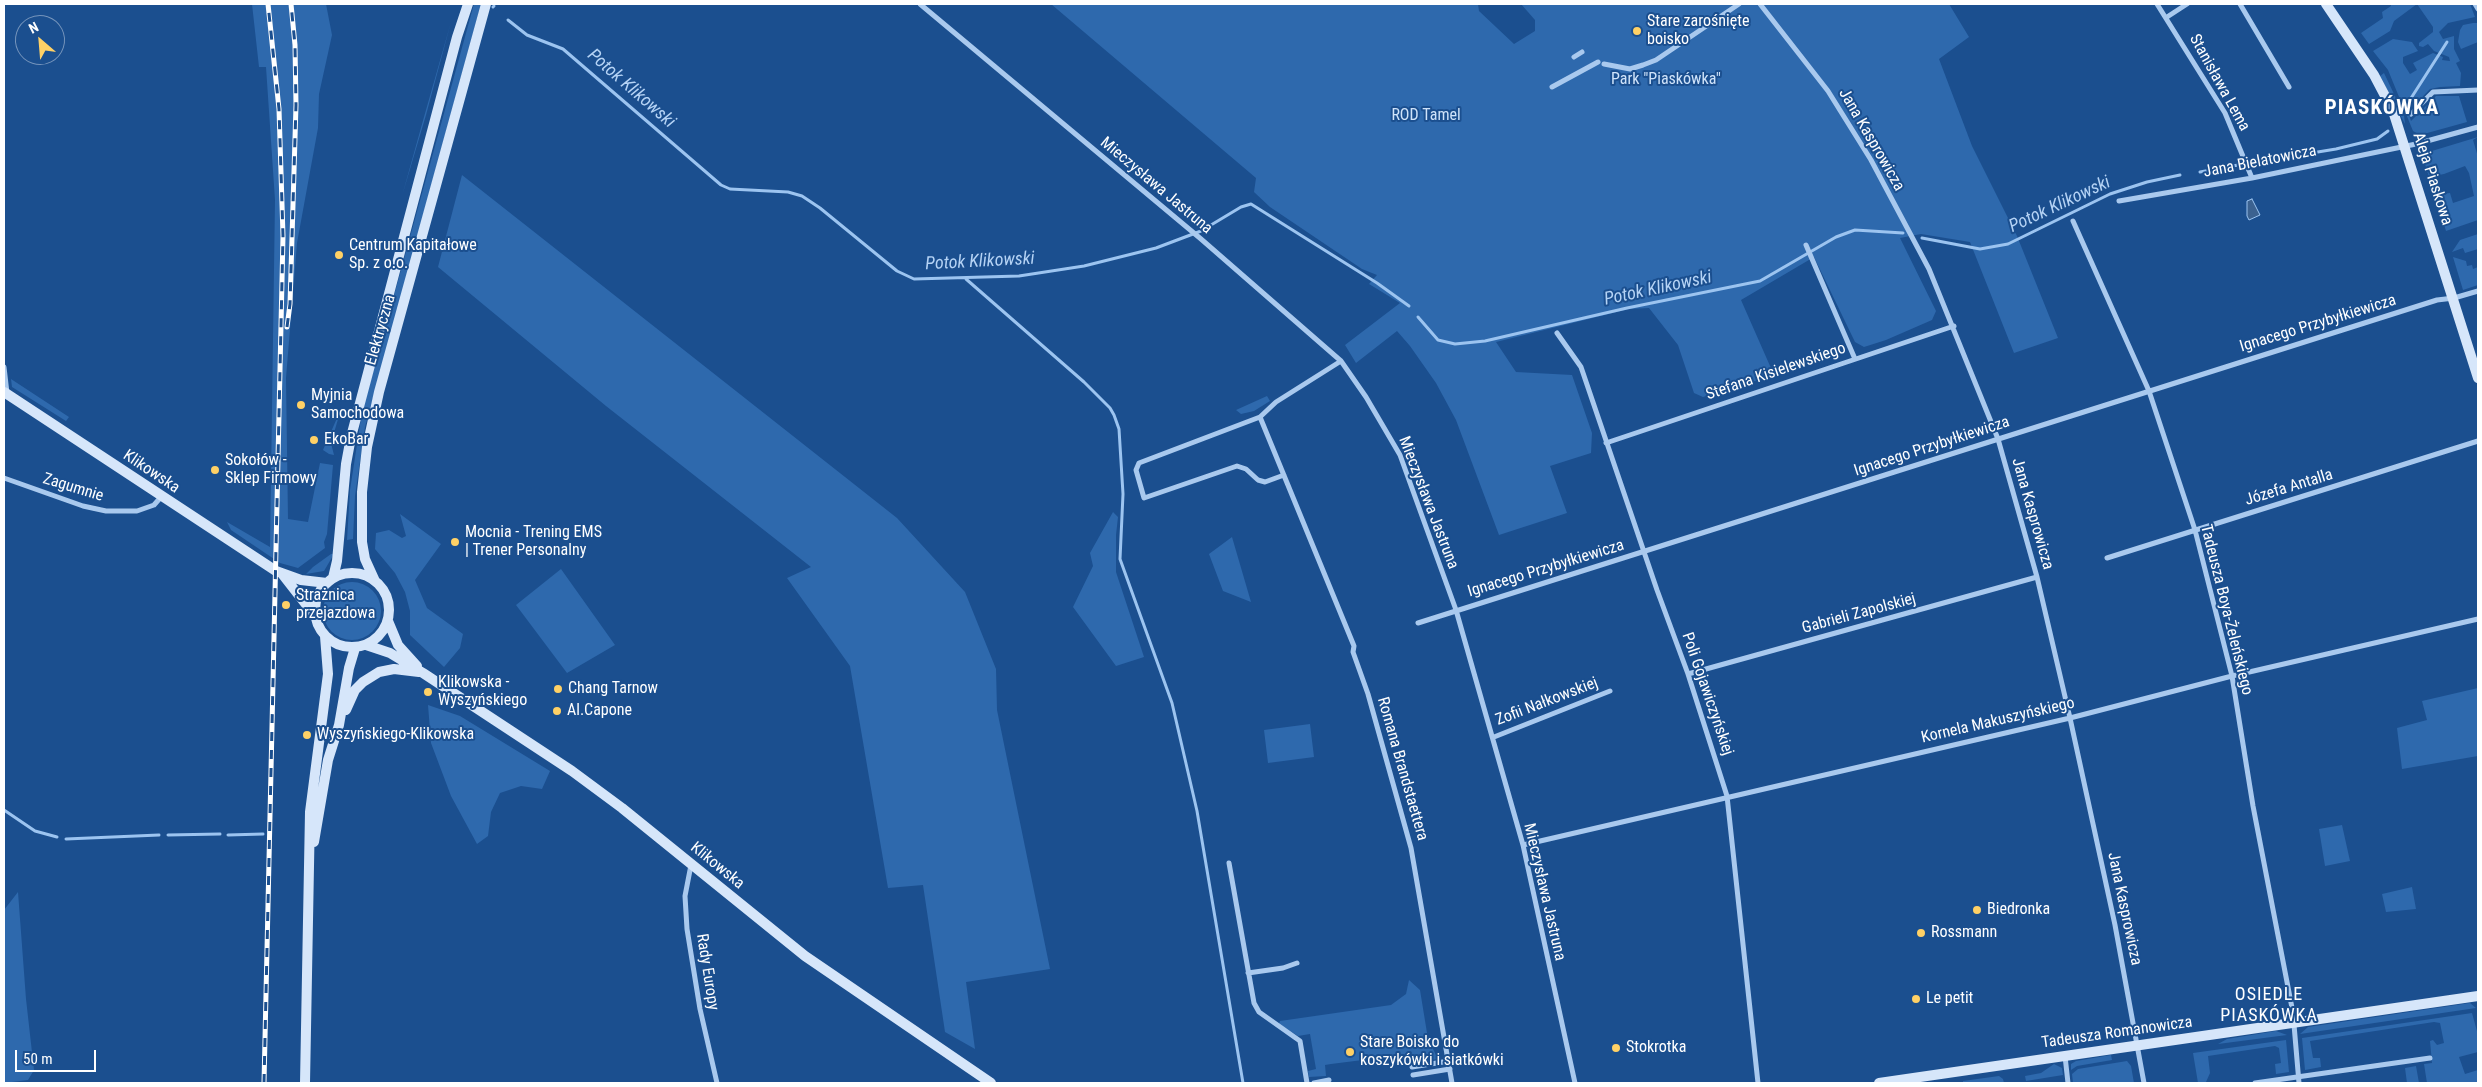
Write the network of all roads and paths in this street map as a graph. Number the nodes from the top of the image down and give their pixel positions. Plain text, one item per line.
1 (468, 4) edge
2 (486, 4) edge
3 (920, 4) edge
4 (1739, 4) edge
5 (1760, 4) edge
6 (2157, 4) edge
7 (2186, 4) edge
8 (2240, 4) edge
9 (2326, 4) edge
10 (2475, 4) edge
11 (2478, 9) edge
12 (2167, 17) junction
13 (1582, 52) dead end
14 (1574, 57) dead end
15 (1552, 87) dead end
16 (2289, 87) dead end
17 (2478, 90) edge
18 (2411, 114) dead end
19 (2478, 127) edge
20 (2406, 145) junction
21 (2252, 178) junction
22 (2119, 201) dead end
23 (2073, 221) dead end
24 (1806, 246) dead end
25 (2478, 291) edge
26 (2454, 298) junction
27 (1954, 326) junction
28 (1557, 333) dead end
29 (1855, 359) junction
30 (1341, 361) junction
31 (4, 367) edge
32 (2478, 378) edge
33 (2149, 391) junction
34 (5, 393) edge
35 (1260, 417) junction
36 (1998, 439) junction
37 (2478, 442) edge
38 (1606, 443) junction
39 (1284, 475) junction
40 (4, 478) edge
41 (161, 496) junction
42 (2195, 530) junction
43 (1645, 552) junction
44 (2106, 558) dead end
45 (284, 575) junction
46 (2037, 577) junction
47 (330, 580) junction
48 (375, 581) junction
49 (1456, 610) junction
50 (315, 616) junction
51 (2478, 619) edge
52 (388, 621) junction
53 (1418, 623) dead end
54 (325, 636) junction
55 (366, 645) junction
56 (355, 648) junction
57 (423, 673) junction
58 (1688, 674) junction
59 (2232, 676) junction
60 (1610, 691) dead end
61 (2070, 718) junction
62 (339, 725) junction
63 (1494, 737) junction
64 (1727, 796) junction
65 (1523, 845) junction
66 (1229, 863) dead end
67 (691, 865) junction
68 (309, 870) junction
69 (1298, 963) dead end
70 (1248, 972) junction
71 (2478, 996) edge
72 (2293, 1023) junction
73 (2138, 1046) junction
74 (2065, 1056) junction
75 (2430, 1058) dead end
76 (1448, 1062) junction
77 (1412, 1067) dead end
78 (1450, 1069) junction
79 (1413, 1075) dead end
80 (1329, 1080) dead end
81 (2298, 1081) edge
82 (305, 1083) edge
83 (717, 1083) edge
84 (991, 1083) edge
85 (1307, 1083) edge
86 (1314, 1083) edge
87 (1452, 1083) edge
88 (1575, 1083) edge
89 (1758, 1083) edge
90 (1879, 1083) edge
91 (2068, 1083) edge
92 (2144, 1083) edge
93 (2255, 1083) edge

1 - 47 street, Elektryczna
2 - 48 street, Elektryczna
3 - 30 street, Mieczysława Jastruna
4 - 15 street
5 - 27 street, Jana Kasprowicza
6 - 12 street, Stanisława Lema
7 - 12 street
8 - 16 street
9 - 20 street, Aleja Piaskowa
10 - 11 street
12 - 21 street, Stanisława Lema
13 - 14 street
17 - 18 street
19 - 20 street, Jana Bielatowicza
20 - 21 street, Jana Bielatowicza
20 - 26 street, Aleja Piaskowa
21 - 22 street, Jana Bielatowicza
23 - 33 street, Tadeusza Boya-Żeleńskiego
24 - 29 street
25 - 26 street, Ignacego Przybyłkiewicza
26 - 32 street, Aleja Piaskowa
26 - 33 street, Ignacego Przybyłkiewicza
27 - 29 street, Stefana Kisielewskiego
27 - 36 street, Jana Kasprowicza
28 - 38 street, Poli Gojawiczyńskiej
29 - 38 street, Stefana Kisielewskiego
30 - 35 street
30 - 49 street, Mieczysława Jastruna
31 - 34 street
33 - 36 street, Ignacego Przybyłkiewicza
33 - 42 street, Tadeusza Boya-Żeleńskiego
34 - 41 street, Klikowska
35 - 39 street, Romana Brandstaettera
35 - 39 street
36 - 43 street, Ignacego Przybyłkiewicza
36 - 46 street, Jana Kasprowicza
37 - 42 street, Józefa Antalla
38 - 43 street, Poli Gojawiczyńskiej
39 - 76 street, Romana Brandstaettera
40 - 41 street, Zagumnie
41 - 45 street, Klikowska
42 - 44 street, Józefa Antalla
42 - 59 street, Tadeusza Boya-Żeleńskiego
43 - 49 street, Ignacego Przybyłkiewicza
43 - 58 street, Poli Gojawiczyńskiej
45 - 47 street, Klikowska
45 - 50 street, Klikowska
46 - 58 street, Gabrieli Zapolskiej
46 - 61 street, Jana Kasprowicza
47 - 48 street
47 - 50 street
48 - 52 street
49 - 53 street, Ignacego Przybyłkiewicza
49 - 63 street, Mieczysława Jastruna
50 - 54 street
51 - 59 street, Kornela Makuszyńskiego
52 - 55 street
52 - 57 street, Klikowska
54 - 56 street
54 - 68 street
55 - 56 street
55 - 57 street, Klikowska
56 - 62 street
57 - 62 street
57 - 67 street, Klikowska
58 - 64 street, Poli Gojawiczyńskiej
59 - 61 street, Kornela Makuszyńskiego
59 - 72 street, Tadeusza Boya-Żeleńskiego
60 - 63 street, Zofii Nałkowskiej
61 - 64 street, Kornela Makuszyńskiego
61 - 73 street, Jana Kasprowicza
62 - 68 street
63 - 65 street, Mieczysława Jastruna
64 - 65 street, Kornela Makuszyńskiego
64 - 89 street, Poli Gojawiczyńskiej
65 - 88 street, Mieczysława Jastruna
66 - 70 street
67 - 83 street, Rady Europy
67 - 84 street, Klikowska
68 - 82 street
69 - 70 street
70 - 85 street
71 - 72 street, Tadeusza Romanowicza
72 - 73 street, Tadeusza Romanowicza
72 - 81 street, Tadeusza Boya-Żeleńskiego
73 - 74 street, Tadeusza Romanowicza
73 - 92 street, Jana Kasprowicza
74 - 90 street, Tadeusza Romanowicza
74 - 91 street
75 - 81 street
76 - 77 street
76 - 78 street, Romana Brandstaettera
78 - 79 street
78 - 87 street, Romana Brandstaettera
80 - 86 street
81 - 93 street

